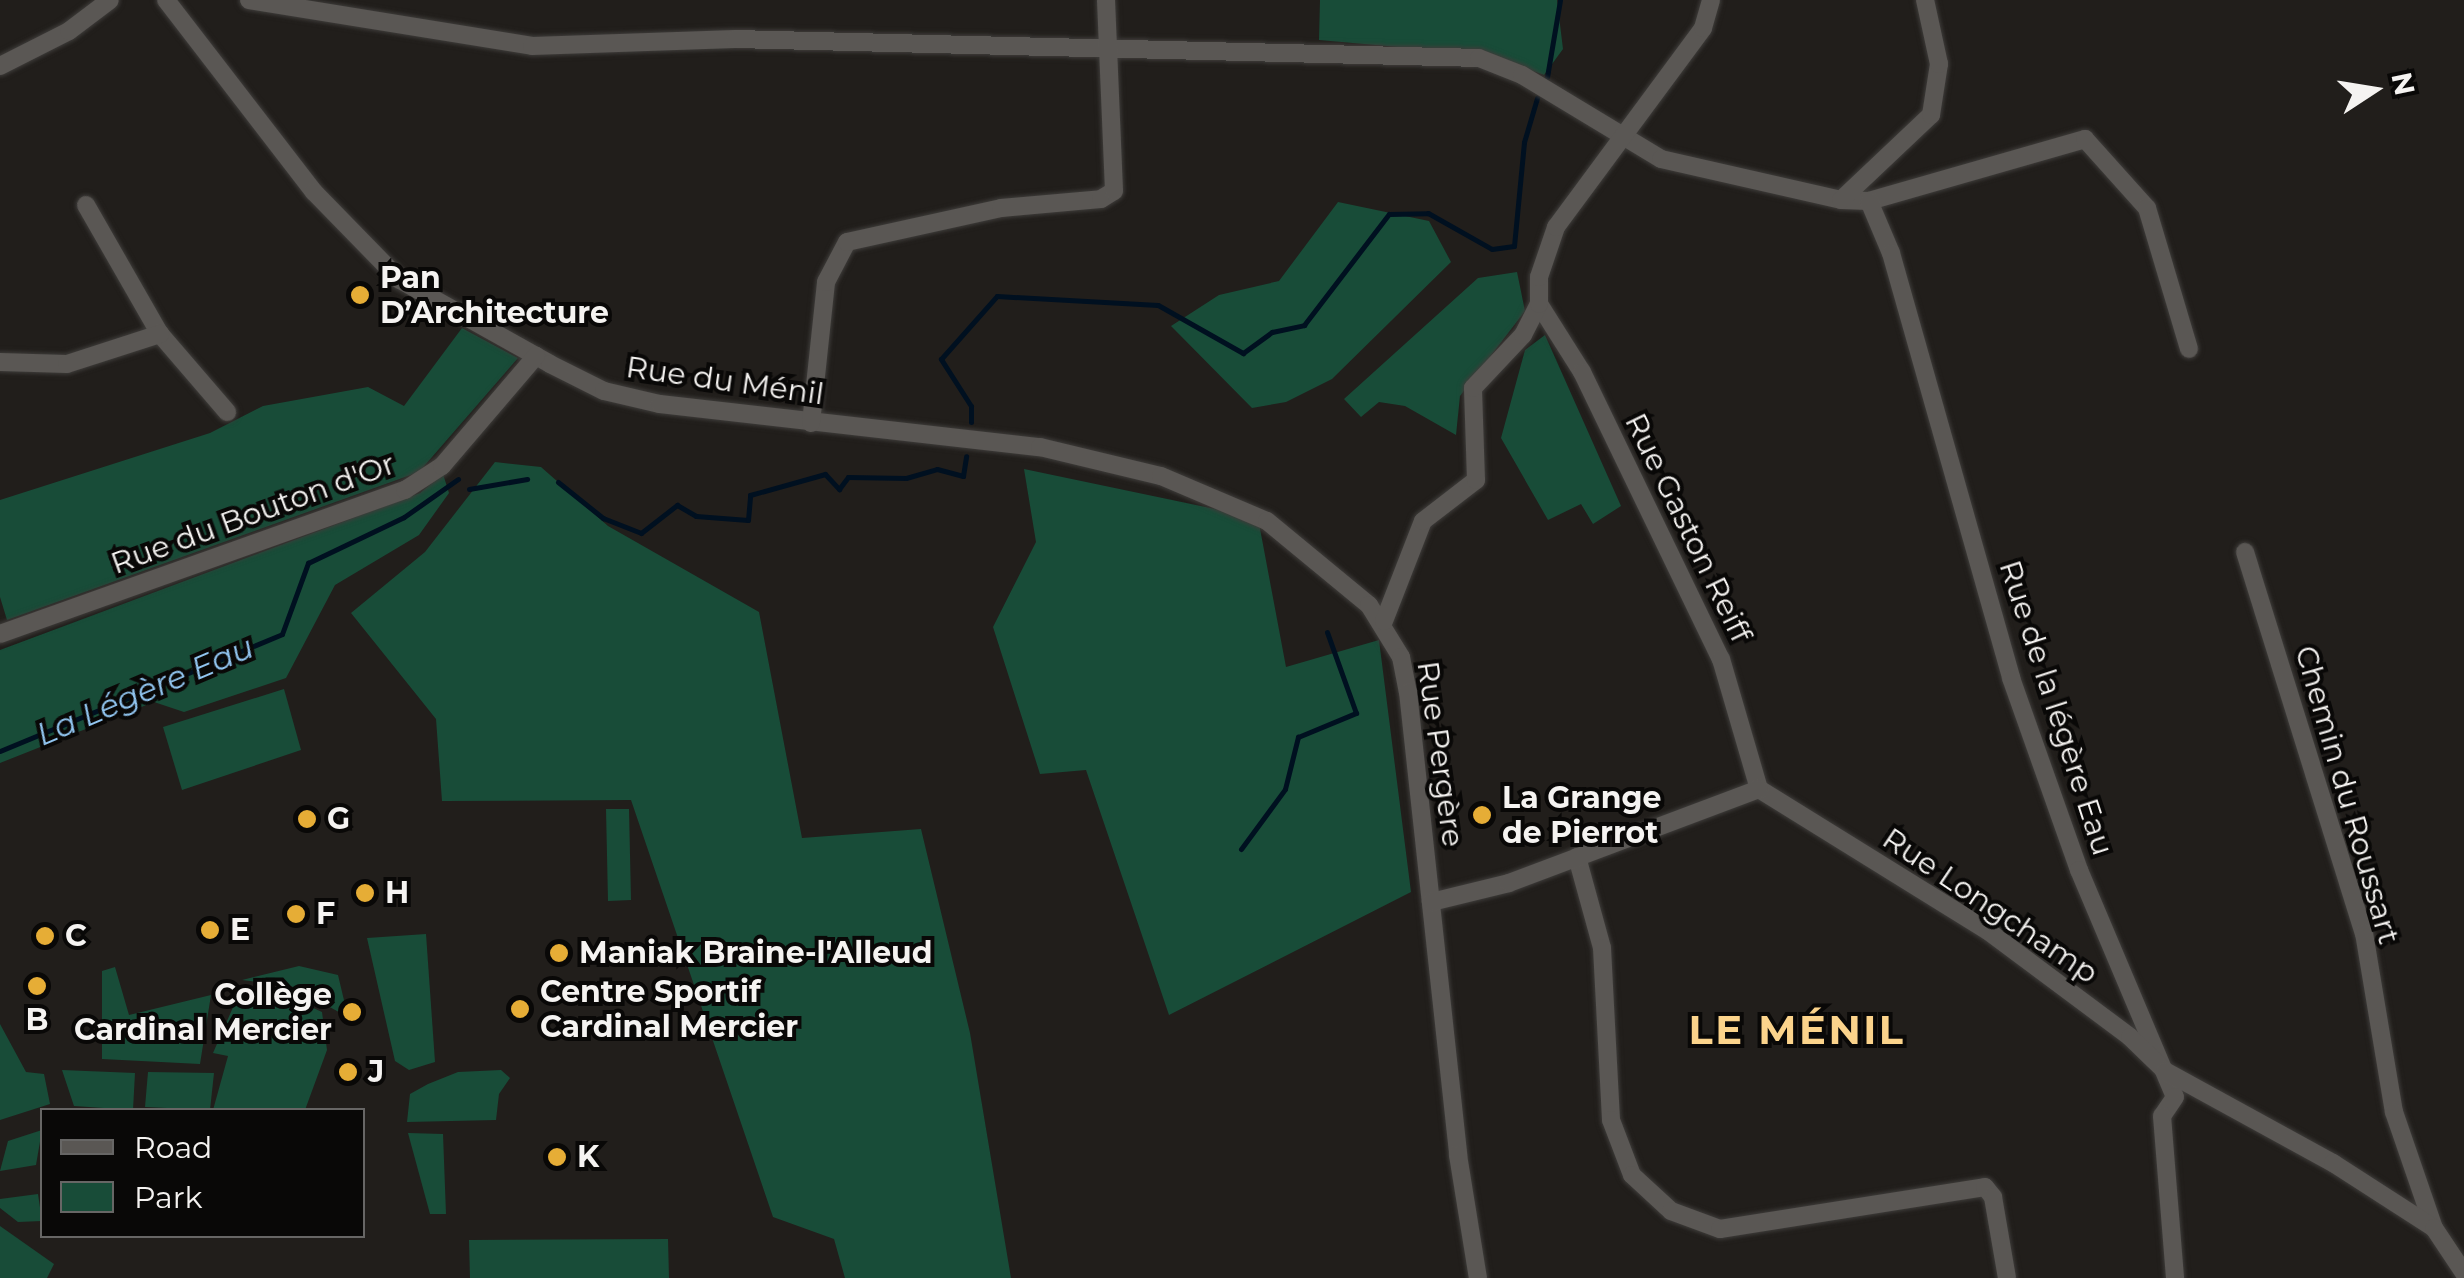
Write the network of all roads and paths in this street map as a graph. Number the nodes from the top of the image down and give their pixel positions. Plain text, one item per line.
1 (110, 0) edge
2 (166, 0) edge
3 (249, 0) edge
4 (1106, 0) edge
5 (1711, 0) edge
6 (1925, 0) edge
7 (1111, 51) junction
8 (0, 66) edge
9 (1623, 139) junction
10 (1841, 200) junction
11 (1870, 202) junction
12 (86, 205) dead end
13 (1539, 304) junction
14 (160, 334) junction
15 (2189, 349) dead end
16 (536, 356) junction
17 (0, 362) edge
18 (228, 412) dead end
19 (812, 423) junction
20 (2245, 552) dead end
21 (1384, 622) junction
22 (0, 634) edge
23 (1759, 789) junction
24 (1577, 857) junction
25 (1431, 902) junction
26 (2165, 1071) junction
27 (2434, 1228) junction
28 (2464, 1273) edge
29 (1478, 1278) edge
30 (2007, 1278) edge
31 (2176, 1278) edge

1 - 8 street
2 - 16 street, Rue du Ménil
3 - 7 street
4 - 7 street
5 - 9 street
6 - 10 street
7 - 9 street
7 - 19 street
9 - 10 street
9 - 13 street
10 - 11 street
11 - 15 street
11 - 26 street, Rue de la légère Eau
12 - 14 street
13 - 21 street
13 - 23 street, Rue Gaston Reiff
14 - 17 street
14 - 18 street
16 - 19 street, Rue du Ménil
16 - 22 street, Rue du Bouton d'Or
19 - 21 street, Rue du Ménil
20 - 27 street, Chemin du Roussart
21 - 25 street, Rue Pergère
23 - 24 street
23 - 26 street, Rue Longchamp
24 - 25 street
24 - 30 street
25 - 29 street, Rue Pergère
26 - 27 street, Rue Longchamp
26 - 31 street
27 - 28 street, Rue Longchamp

